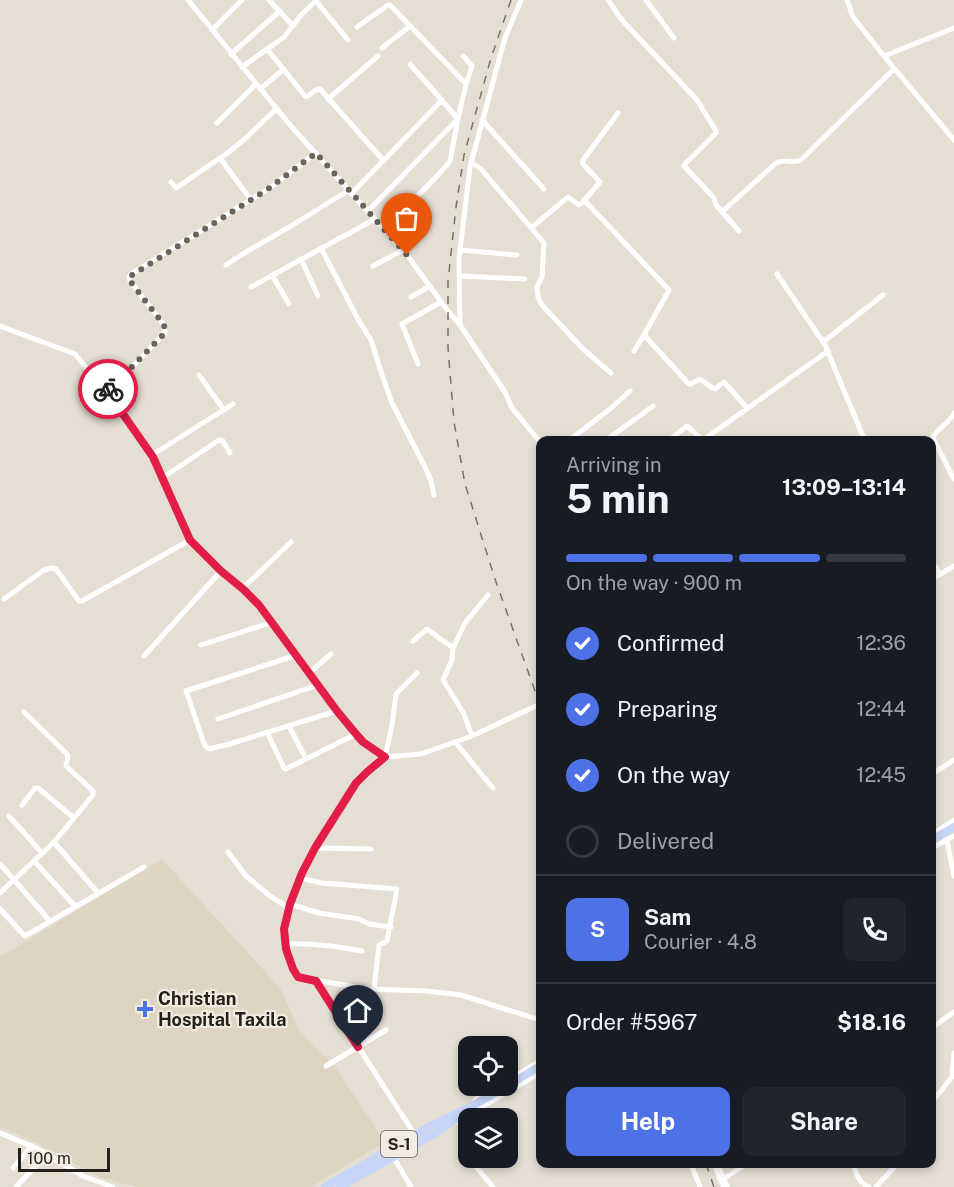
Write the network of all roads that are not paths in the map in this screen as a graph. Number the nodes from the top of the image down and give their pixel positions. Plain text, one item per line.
1 (188, 0) edge
2 (242, 0) edge
3 (269, 0) edge
4 (521, 0) edge
5 (608, 0) edge
6 (646, 0) edge
7 (847, 0) edge
8 (280, 11) junction
9 (294, 26) junction
10 (410, 26) junction
11 (357, 27) dead end
12 (954, 28) edge
13 (212, 30) junction
14 (674, 38) dead end
15 (348, 40) dead end
16 (382, 48) dead end
17 (268, 50) junction
18 (231, 54) junction
19 (378, 56) dead end
20 (463, 56) dead end
21 (884, 56) junction
22 (410, 64) dead end
23 (242, 67) junction
24 (284, 69) junction
25 (894, 69) junction
26 (466, 84) junction
27 (258, 87) junction
28 (328, 99) junction
29 (442, 100) junction
30 (276, 109) junction
31 (618, 113) dead end
32 (458, 119) junction
33 (483, 120) junction
34 (217, 123) dead end
35 (954, 140) edge
36 (316, 153) junction
37 (220, 158) junction
38 (383, 160) junction
39 (471, 162) junction
40 (171, 182) dead end
41 (544, 189) dead end
42 (350, 192) junction
43 (251, 200) junction
44 (584, 200) junction
45 (724, 210) dead end
46 (368, 211) junction
47 (375, 219) junction
48 (531, 228) junction
49 (385, 229) junction
50 (739, 231) dead end
51 (321, 248) junction
52 (402, 250) junction
53 (460, 250) junction
54 (517, 255) dead end
55 (301, 259) junction
56 (226, 265) dead end
57 (373, 266) dead end
58 (777, 274) dead end
59 (272, 275) junction
60 (459, 276) junction
61 (525, 279) dead end
62 (430, 286) junction
63 (251, 287) dead end
64 (318, 296) dead end
65 (883, 296) dead end
66 (411, 297) dead end
67 (441, 302) junction
68 (289, 304) dead end
69 (460, 325) junction
70 (0, 326) edge
71 (644, 335) junction
72 (823, 342) junction
73 (634, 351) dead end
74 (828, 351) junction
75 (418, 364) dead end
76 (611, 373) dead end
77 (199, 375) dead end
78 (105, 391) junction
79 (630, 391) dead end
80 (232, 404) dead end
81 (653, 406) dead end
82 (747, 408) junction
83 (224, 410) junction
84 (954, 413) edge
85 (575, 436) edge
86 (612, 436) edge
87 (674, 436) edge
88 (698, 436) edge
89 (711, 436) edge
90 (862, 436) edge
91 (934, 436) edge
92 (536, 437) edge
93 (936, 444) edge
94 (230, 453) dead end
95 (152, 455) junction
96 (162, 478) junction
97 (954, 479) edge
98 (434, 495) dead end
99 (190, 540) junction
100 (291, 542) dead end
101 (954, 566) edge
102 (936, 568) edge
103 (221, 571) junction
104 (940, 574) junction
105 (936, 576) edge
106 (243, 588) junction
107 (488, 595) dead end
108 (4, 598) dead end
109 (273, 622) junction
110 (413, 641) dead end
111 (201, 645) dead end
112 (453, 648) junction
113 (331, 654) dead end
114 (297, 655) junction
115 (144, 656) dead end
116 (309, 673) junction
117 (417, 673) dead end
118 (318, 685) junction
119 (536, 706) edge
120 (337, 711) junction
121 (24, 712) dead end
122 (218, 719) dead end
123 (289, 726) junction
124 (267, 732) junction
125 (356, 734) junction
126 (472, 736) junction
127 (455, 742) junction
128 (385, 757) junction
129 (306, 759) junction
130 (953, 762) edge
131 (936, 772) edge
132 (493, 788) dead end
133 (22, 805) dead end
134 (9, 816) dead end
135 (74, 818) junction
136 (954, 820) edge
137 (954, 827) edge
138 (936, 831) edge
139 (954, 836) edge
140 (936, 838) edge
141 (947, 840) junction
142 (54, 842) junction
143 (936, 846) edge
144 (315, 848) junction
145 (371, 849) dead end
146 (228, 852) dead end
147 (42, 853) junction
148 (34, 861) junction
149 (0, 864) edge
150 (144, 867) dead end
151 (954, 876) edge
152 (300, 878) junction
153 (14, 880) junction
154 (0, 893) edge
155 (98, 893) junction
156 (75, 906) junction
157 (289, 906) junction
158 (0, 909) edge
159 (50, 921) junction
160 (391, 927) junction
161 (285, 944) junction
162 (362, 951) dead end
163 (316, 981) junction
164 (374, 989) junction
165 (954, 1012) edge
166 (536, 1019) edge
167 (936, 1025) dead end
168 (386, 1030) dead end
169 (358, 1047) junction
170 (954, 1053) edge
171 (536, 1063) edge
172 (326, 1066) dead end
173 (536, 1068) edge
174 (518, 1074) edge
175 (536, 1076) edge
176 (518, 1079) edge
177 (483, 1096) edge
178 (490, 1096) edge
179 (936, 1097) edge
180 (434, 1129) junction
181 (0, 1133) edge
182 (415, 1135) junction
183 (32, 1146) junction
184 (46, 1155) junction
185 (393, 1156) junction
186 (13, 1168) dead end
187 (477, 1168) edge
188 (693, 1168) edge
189 (718, 1168) edge
190 (741, 1168) edge
191 (854, 1168) edge
192 (893, 1168) edge
193 (93, 1180) junction
194 (724, 1183) edge
195 (700, 1186) edge
196 (16, 1187) edge
197 (88, 1187) edge
198 (114, 1187) edge
199 (325, 1187) edge
200 (340, 1187) edge
201 (411, 1187) edge
202 (493, 1187) edge
203 (692, 1187) edge
204 (869, 1187) edge
205 (876, 1187) edge

1 - 13 street
2 - 13 street
3 - 8 street
4 - 33 street
5 - 50 street
6 - 14 street
7 - 21 street
8 - 9 street
8 - 18 street
9 - 15 street
9 - 17 street
10 - 11 street
10 - 16 street
10 - 26 street
12 - 21 street
13 - 18 street
17 - 23 street
17 - 24 street
18 - 23 street
19 - 28 street
20 - 26 street
21 - 25 street
22 - 29 street
23 - 27 street
24 - 27 street
24 - 28 street
25 - 35 street
25 - 45 street
26 - 32 street
27 - 30 street
27 - 34 street
28 - 38 street
29 - 32 street
29 - 38 street
30 - 36 street
30 - 37 street
31 - 44 street
32 - 46 street
32 - 49 street
33 - 39 street
33 - 41 street
36 - 42 street
36 - 43 street
37 - 40 street
37 - 43 street
38 - 42 street
39 - 48 street
39 - 53 street
42 - 46 street
42 - 56 street
43 - 78 street
44 - 48 street
44 - 71 street
46 - 47 street
47 - 49 street
47 - 51 street
48 - 76 street
49 - 52 street
51 - 55 street
51 - 98 street
52 - 57 street
52 - 62 street
53 - 54 street
53 - 60 street
55 - 59 street
55 - 64 street
58 - 72 street
59 - 63 street
59 - 68 street
60 - 61 street
60 - 69 street
62 - 66 street
62 - 67 street
65 - 72 street
67 - 69 street
67 - 75 street
69 - 92 street
70 - 78 street
71 - 73 street
71 - 82 street
72 - 74 street
74 - 82 street
74 - 90 street
77 - 83 street
78 - 95 street
79 - 85 street
80 - 83 street
81 - 86 street
82 - 89 street
83 - 95 street
84 - 91 street
87 - 88 street
93 - 97 street
94 - 96 street
95 - 96 street
96 - 99 street
99 - 103 street
99 - 108 street
100 - 106 street
101 - 104 street
102 - 104 street
103 - 106 street
103 - 115 street
104 - 105 street
106 - 109 street
107 - 112 street
109 - 111 street
109 - 114 street
110 - 112 street
112 - 126 street
113 - 116 street
114 - 116 street
114 - 124 street
116 - 118 street
117 - 128 street
118 - 120 street
118 - 122 street
119 - 126 street
120 - 123 street
120 - 125 street
121 - 135 street
123 - 124 street
123 - 129 street
124 - 129 street
125 - 128 street
125 - 129 street
126 - 127 street
127 - 128 street
127 - 132 street
128 - 144 street
130 - 131 street
133 - 135 street
134 - 147 street
135 - 142 street
136 - 138 street
137 - 140 main road
139 - 141 street
141 - 143 street
141 - 151 street
142 - 147 street
142 - 155 street
144 - 145 street
144 - 152 street
146 - 157 street
147 - 148 street
148 - 153 street
148 - 156 street
149 - 153 street
150 - 155 street
152 - 157 street
152 - 160 street
153 - 154 street
153 - 159 street
155 - 156 street
156 - 159 street
157 - 160 street
157 - 161 street
158 - 159 street
160 - 164 street
161 - 162 street
161 - 163 street
163 - 164 street
163 - 169 street
164 - 166 street
165 - 167 street
168 - 169 street
169 - 172 street
169 - 182 street
170 - 179 street
171 - 174 street
173 - 176 main road, S-1
175 - 180 street
177 - 180 street
178 - 180 main road, S-1
180 - 182 main road, S-1
180 - 185 main road, S-1
181 - 183 street
182 - 199 main road, S-1
183 - 184 street
183 - 186 street
184 - 193 street
184 - 196 street
185 - 200 main road, S-1
185 - 201 street
187 - 202 street
188 - 195 street
189 - 194 street
190 - 194 street
191 - 204 street
192 - 205 street
193 - 197 street
193 - 198 street
195 - 203 street

